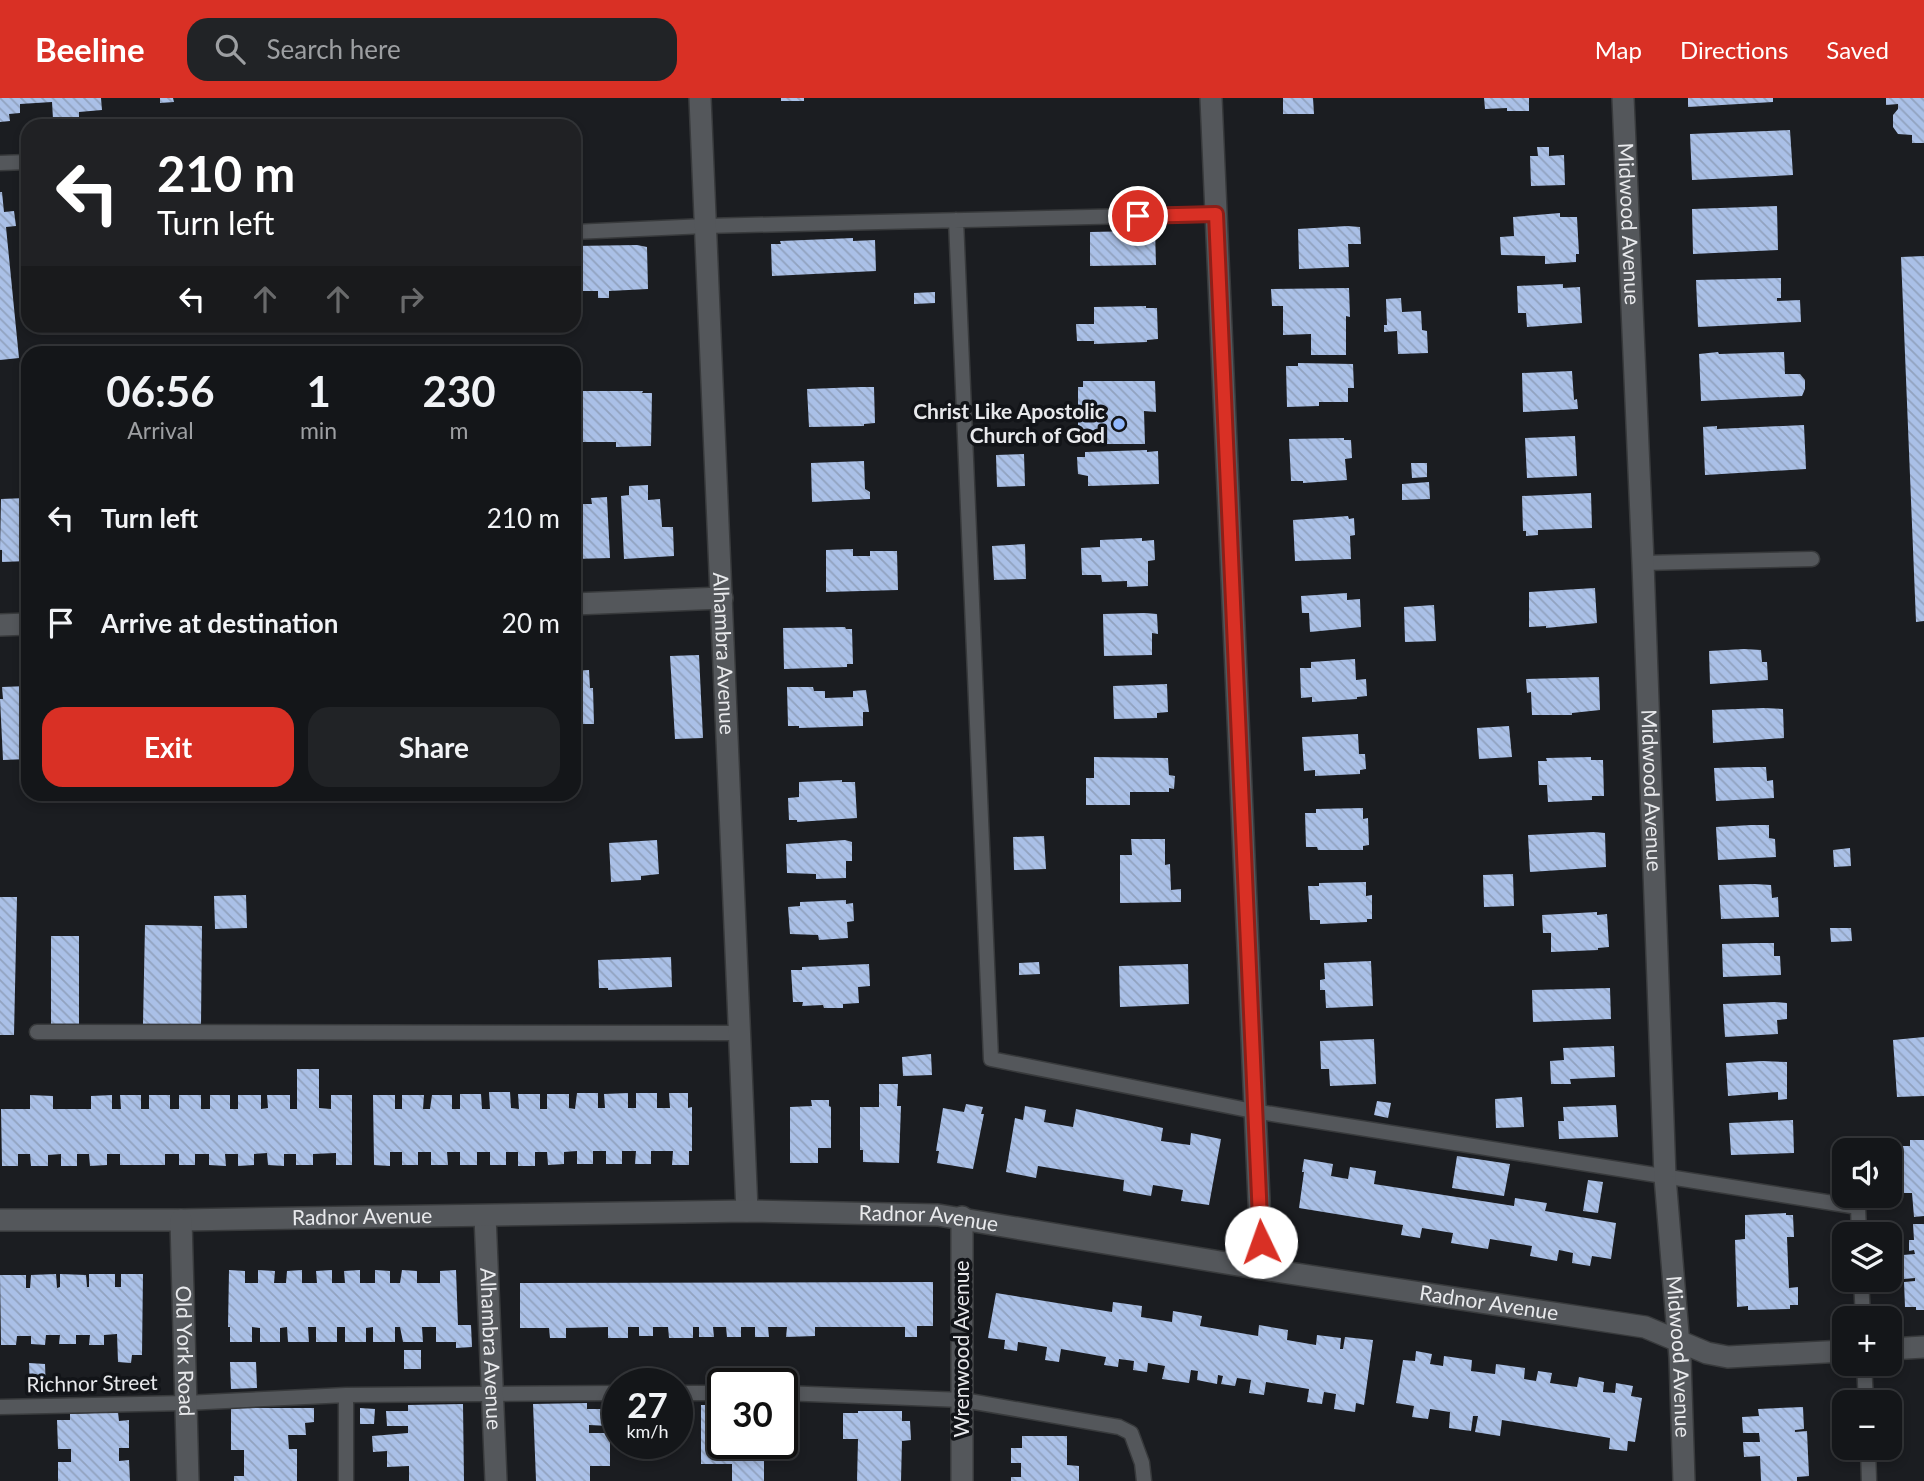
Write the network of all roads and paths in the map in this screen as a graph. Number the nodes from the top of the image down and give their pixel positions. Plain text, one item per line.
1 (700, 98) edge
2 (1212, 98) edge
3 (1623, 98) edge
4 (21, 162) edge
5 (0, 163) edge
6 (1216, 214) junction
7 (956, 220) junction
8 (705, 226) junction
9 (581, 232) edge
10 (1812, 559) dead end
11 (1643, 563) junction
12 (722, 598) junction
13 (581, 604) edge
14 (21, 624) edge
15 (0, 625) edge
16 (37, 1032) dead end
17 (740, 1033) junction
18 (1253, 1111) junction
19 (1665, 1177) junction
20 (747, 1211) junction
21 (485, 1216) junction
22 (962, 1217) junction
23 (0, 1220) edge
24 (181, 1220) junction
25 (1859, 1222) edge
26 (1262, 1269) junction
27 (1678, 1339) junction
28 (1924, 1347) edge
29 (1902, 1348) edge
30 (1832, 1352) edge
31 (494, 1393) junction
32 (602, 1393) edge
33 (798, 1394) edge
34 (346, 1395) junction
35 (963, 1400) junction
36 (186, 1404) junction
37 (0, 1406) edge
38 (1868, 1460) edge
39 (188, 1481) edge
40 (346, 1481) edge
41 (496, 1481) edge
42 (962, 1481) edge
43 (1144, 1481) edge
44 (1684, 1481) edge
45 (1869, 1481) edge

1 - 8 street, Alhambra Avenue
2 - 6 street
3 - 11 street, Midwood Avenue
4 - 5 lane
6 - 7 lane
6 - 18 street
7 - 8 lane
7 - 18 lane
8 - 9 lane
8 - 12 street, Alhambra Avenue
10 - 11 lane
11 - 19 street, Midwood Avenue
12 - 13 street
12 - 17 street, Alhambra Avenue
14 - 15 street
16 - 17 lane
17 - 20 street, Alhambra Avenue
18 - 19 lane
18 - 26 street
19 - 25 lane
19 - 27 street, Midwood Avenue
20 - 21 street, Radnor Avenue
20 - 22 street, Radnor Avenue
21 - 24 street, Radnor Avenue
21 - 31 street, Alhambra Avenue
22 - 26 street, Radnor Avenue
22 - 35 street, Wrenwood Avenue
23 - 24 street, Radnor Avenue
24 - 36 street, Old York Road
26 - 27 street, Radnor Avenue
27 - 30 street, Radnor Avenue
27 - 44 street, Midwood Avenue
28 - 29 street
31 - 32 lane, Richnor Street
31 - 34 lane, Richnor Street
31 - 41 street, Alhambra Avenue
33 - 35 lane
34 - 36 lane, Richnor Street
34 - 40 lane
35 - 42 street, Wrenwood Avenue
35 - 43 lane
36 - 37 lane, Richnor Street
36 - 39 street, Old York Road
38 - 45 lane

